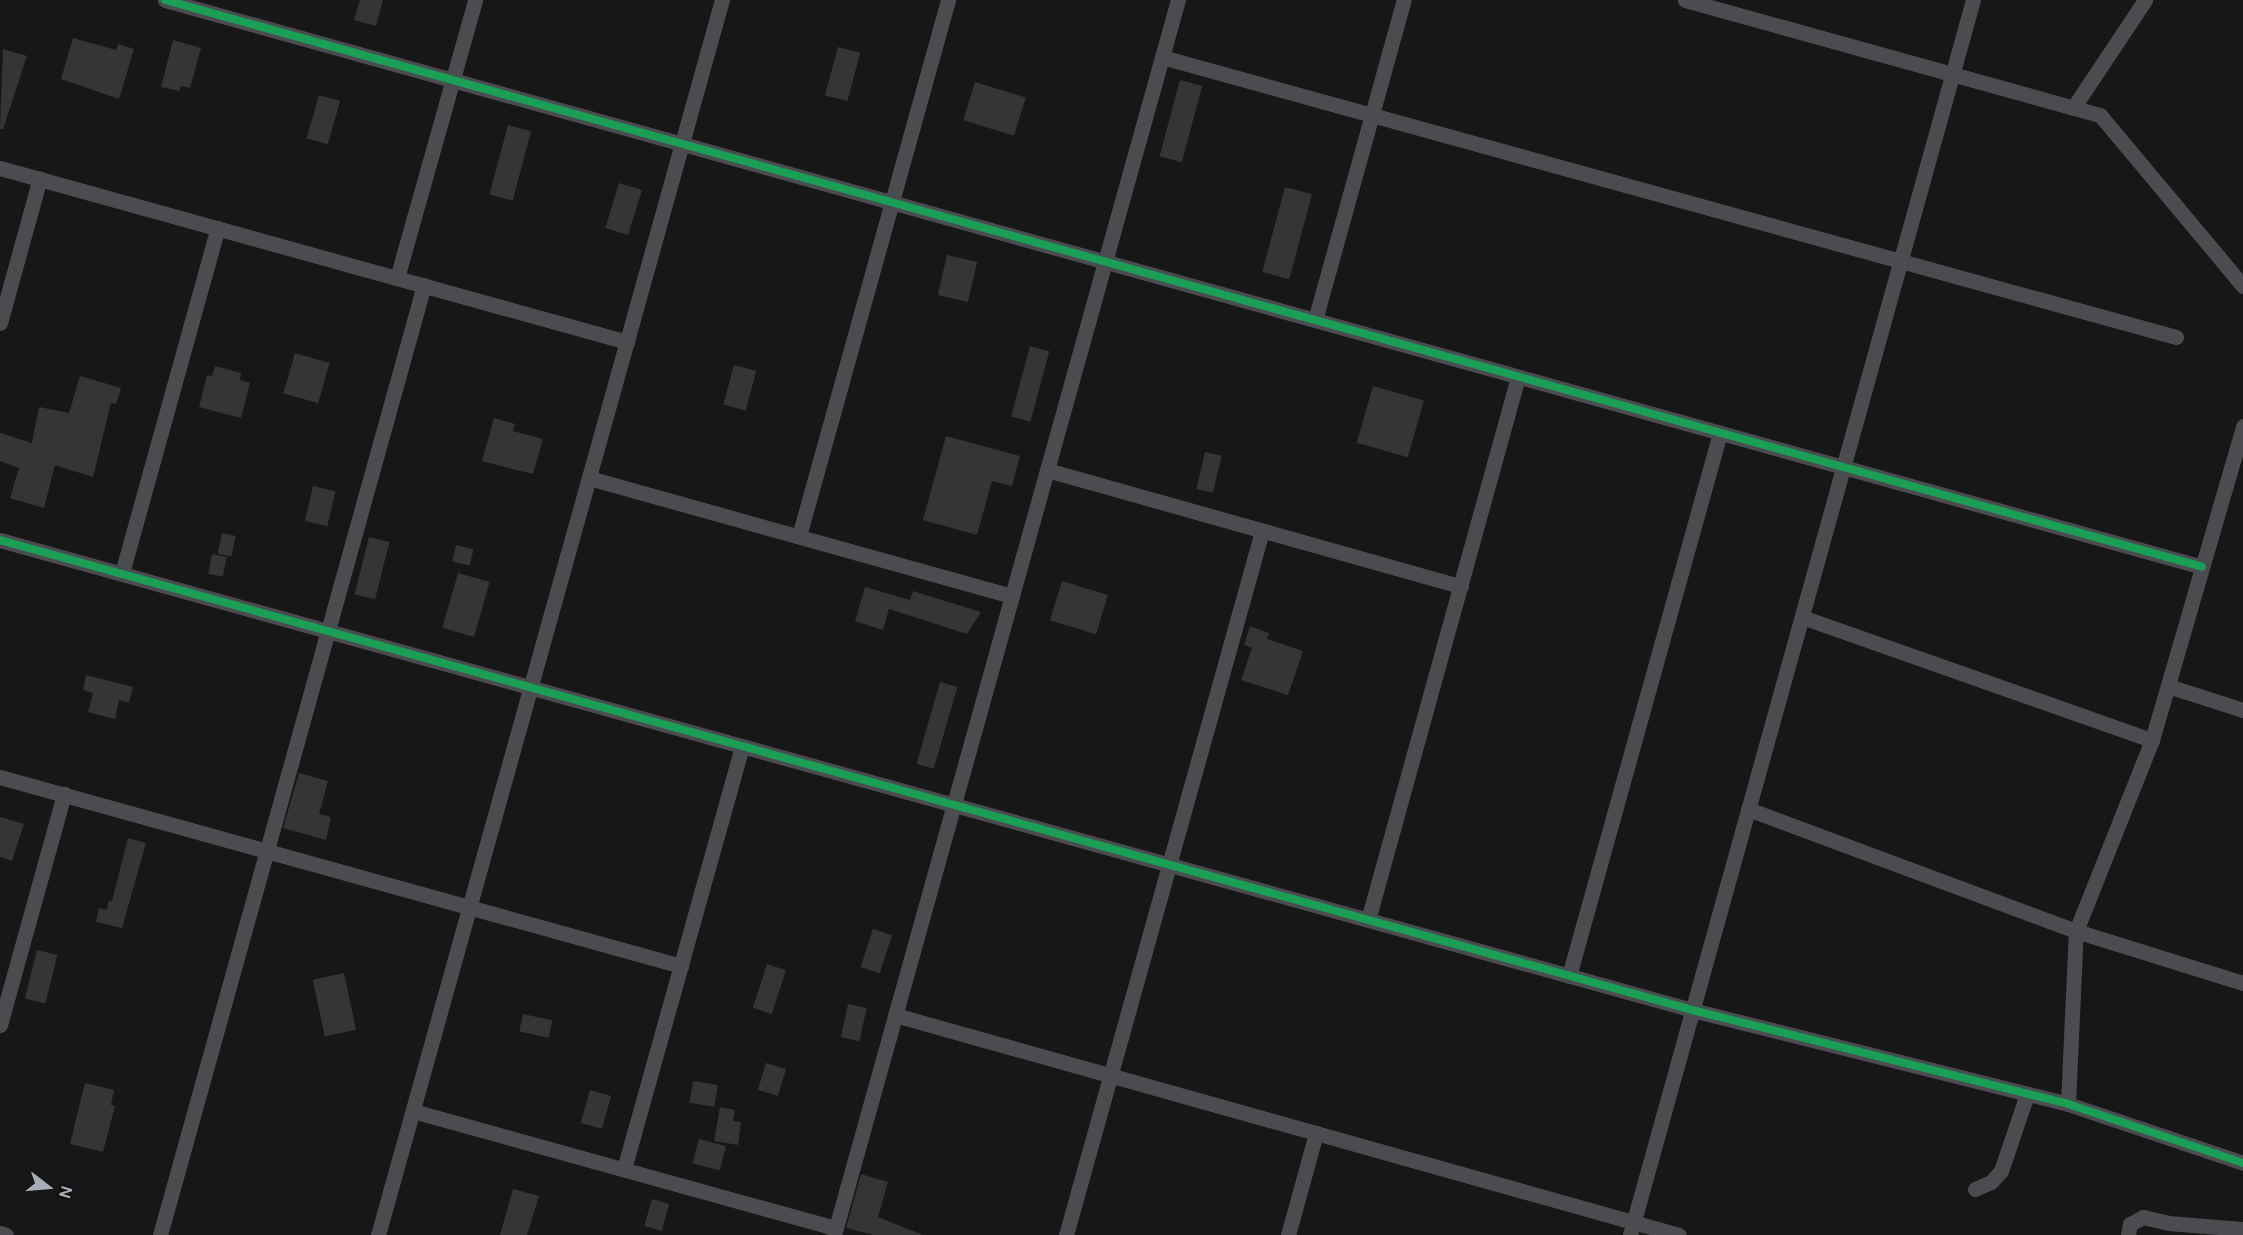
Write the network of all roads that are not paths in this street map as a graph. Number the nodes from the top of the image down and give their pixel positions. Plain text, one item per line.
1 (165, 0) edge
2 (475, 0) edge
3 (722, 0) edge
4 (948, 0) edge
5 (1178, 0) edge
6 (1404, 0) edge
7 (1685, 0) edge
8 (1973, 0) edge
9 (2145, 0) edge
10 (1162, 57) junction
11 (1953, 75) junction
12 (452, 80) junction
13 (2073, 108) junction
14 (1372, 115) junction
15 (682, 144) junction
16 (0, 168) edge
17 (40, 178) junction
18 (892, 202) junction
19 (218, 228) junction
20 (1900, 261) junction
21 (1105, 262) junction
22 (397, 278) junction
23 (424, 285) junction
24 (2243, 286) edge
25 (1315, 320) junction
26 (0, 323) edge
27 (2176, 337) dead end
28 (627, 342) junction
29 (1518, 377) junction
30 (2243, 426) edge
31 (1720, 433) junction
32 (1843, 467) junction
33 (1047, 470) junction
34 (589, 478) junction
35 (1262, 531) junction
36 (799, 537) junction
37 (0, 540) edge
38 (2202, 567) junction
39 (122, 573) junction
40 (1461, 586) junction
41 (1012, 596) junction
42 (1802, 617) junction
43 (328, 631) junction
44 (2168, 686) junction
45 (531, 687) junction
46 (2243, 710) edge
47 (2152, 740) junction
48 (742, 746) junction
49 (0, 777) edge
50 (64, 794) junction
51 (954, 805) junction
52 (1748, 809) junction
53 (267, 851) junction
54 (1169, 865) junction
55 (470, 907) junction
56 (1368, 920) junction
57 (2076, 931) junction
58 (681, 966) junction
59 (1569, 976) junction
60 (2243, 983) edge
61 (1692, 1010) junction
62 (895, 1016) junction
63 (0, 1025) edge
64 (1111, 1076) junction
65 (2027, 1094) junction
66 (2068, 1104) junction
67 (413, 1111) junction
68 (1316, 1133) junction
69 (2243, 1163) edge
70 (624, 1169) junction
71 (1975, 1190) dead end
72 (1632, 1228) edge
73 (2243, 1229) edge
74 (835, 1232) edge
75 (0, 1233) edge
76 (6, 1235) edge
77 (160, 1235) edge
78 (378, 1235) edge
79 (1066, 1235) edge
80 (1288, 1235) edge
81 (1679, 1235) edge
82 (2128, 1235) edge

1 - 12 street
2 - 12 street
3 - 15 street
4 - 18 street
5 - 10 street
6 - 14 street
7 - 11 street
8 - 11 street
9 - 13 street
10 - 14 street
10 - 21 street
11 - 13 street
11 - 20 street
12 - 15 street
12 - 22 street
13 - 24 street
14 - 20 street
14 - 25 street
15 - 18 street
15 - 28 street
16 - 17 street
17 - 19 street
17 - 26 street
18 - 21 street
18 - 36 street
19 - 22 street
19 - 39 street
20 - 27 street
20 - 32 street
21 - 25 street
21 - 33 street
22 - 23 street
23 - 28 street
23 - 43 street
25 - 29 street
28 - 34 street
29 - 31 street
29 - 40 street
30 - 38 street
31 - 32 street
31 - 59 street
32 - 38 street
32 - 42 street
33 - 35 street
33 - 41 street
34 - 36 street
34 - 45 street
35 - 40 street
35 - 54 street
36 - 41 street
37 - 39 street
38 - 44 street
39 - 43 street
40 - 56 street
41 - 51 street
42 - 47 street
42 - 52 street
43 - 45 street
43 - 53 street
44 - 46 street
44 - 47 street
45 - 48 street
45 - 55 street
47 - 57 street
48 - 51 street
48 - 58 street
49 - 50 street
50 - 53 street
50 - 63 street
51 - 54 street
51 - 62 street
52 - 57 street
52 - 61 street
53 - 55 street
53 - 77 street
54 - 56 street
54 - 64 street
55 - 58 street
55 - 67 street
56 - 59 street
57 - 60 street
57 - 66 street
58 - 70 street
59 - 61 street
61 - 65 street
61 - 72 street
62 - 64 street
62 - 74 street
64 - 68 street
64 - 79 street
65 - 66 street
65 - 71 street
66 - 69 street
67 - 70 street
67 - 78 street
68 - 72 street
68 - 80 street
70 - 74 street
72 - 81 street
73 - 82 street
75 - 76 street

